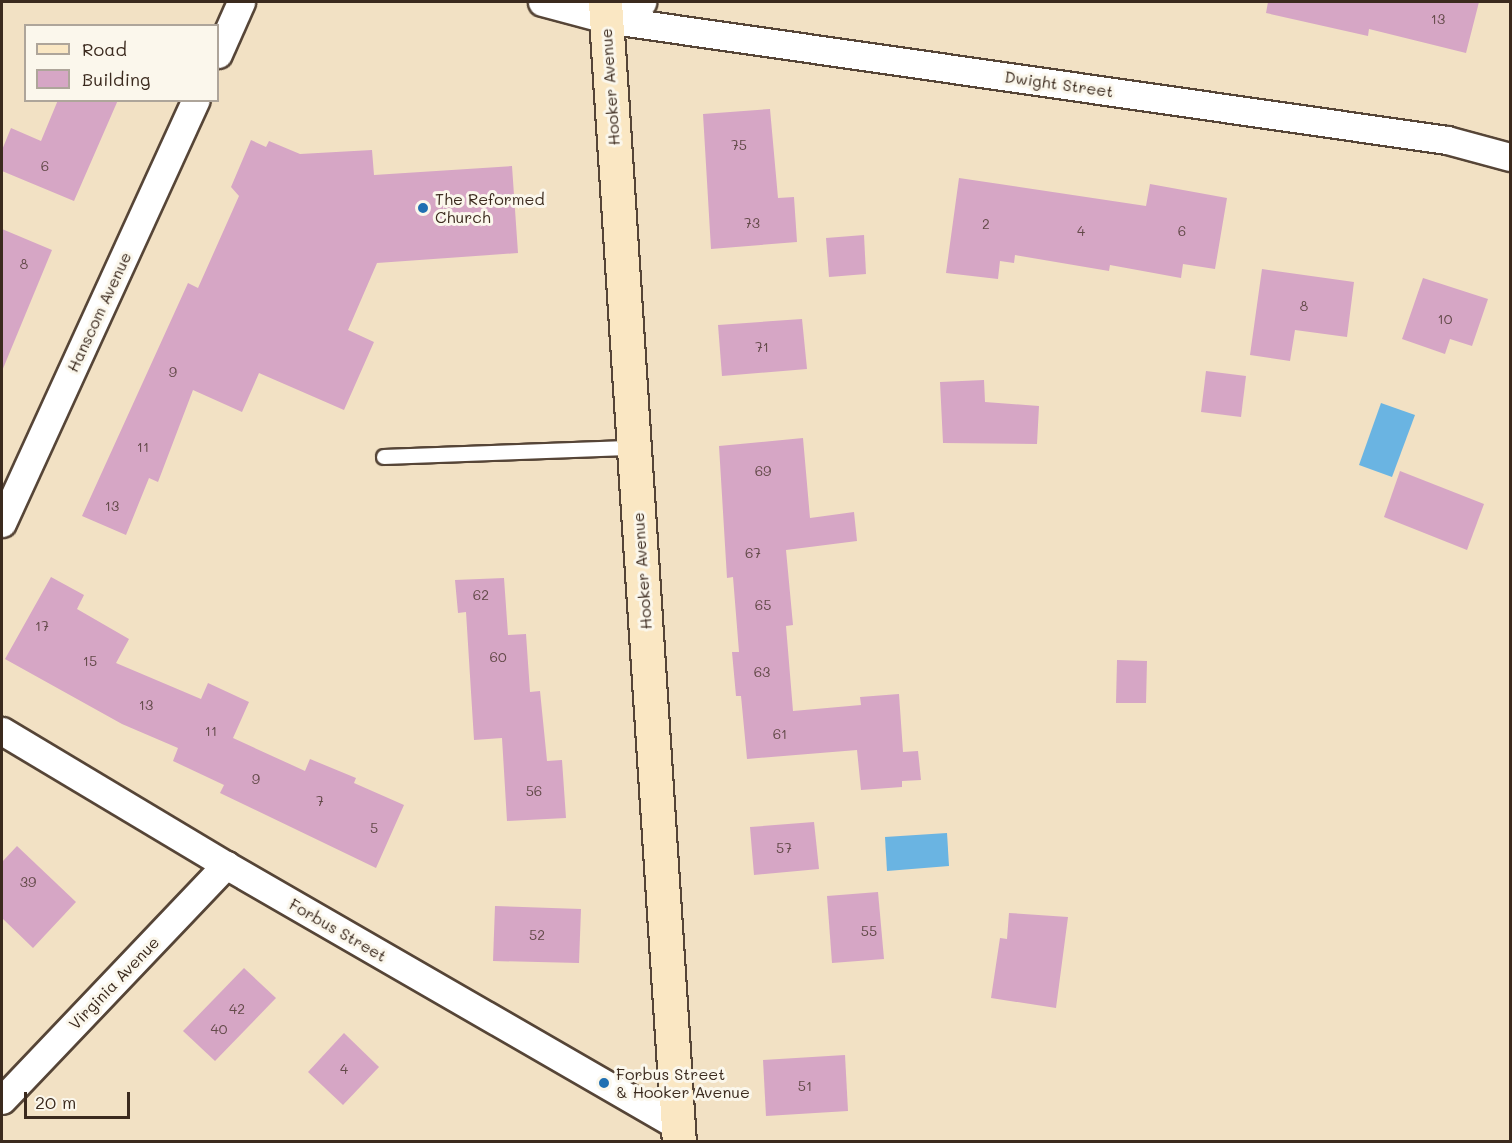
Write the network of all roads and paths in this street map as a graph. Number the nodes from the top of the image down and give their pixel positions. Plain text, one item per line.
1 (242, 2) edge
2 (542, 2) edge
3 (642, 2) edge
4 (605, 10) edge
5 (219, 52) edge
6 (195, 102) edge
7 (1510, 157) edge
8 (634, 448) junction
9 (384, 456) dead end
10 (2, 524) edge
11 (2, 731) edge
12 (226, 866) junction
13 (2, 1100) edge
14 (678, 1133) edge

1 - 5 street
2 - 4 street
3 - 4 street
4 - 7 street, Dwight Street
4 - 8 street, Hooker Avenue
6 - 10 street, Hanscom Avenue
8 - 9 lane
8 - 14 street, Hooker Avenue
11 - 12 street, Forbus Street
12 - 13 street, Virginia Avenue
12 - 14 street, Forbus Street

